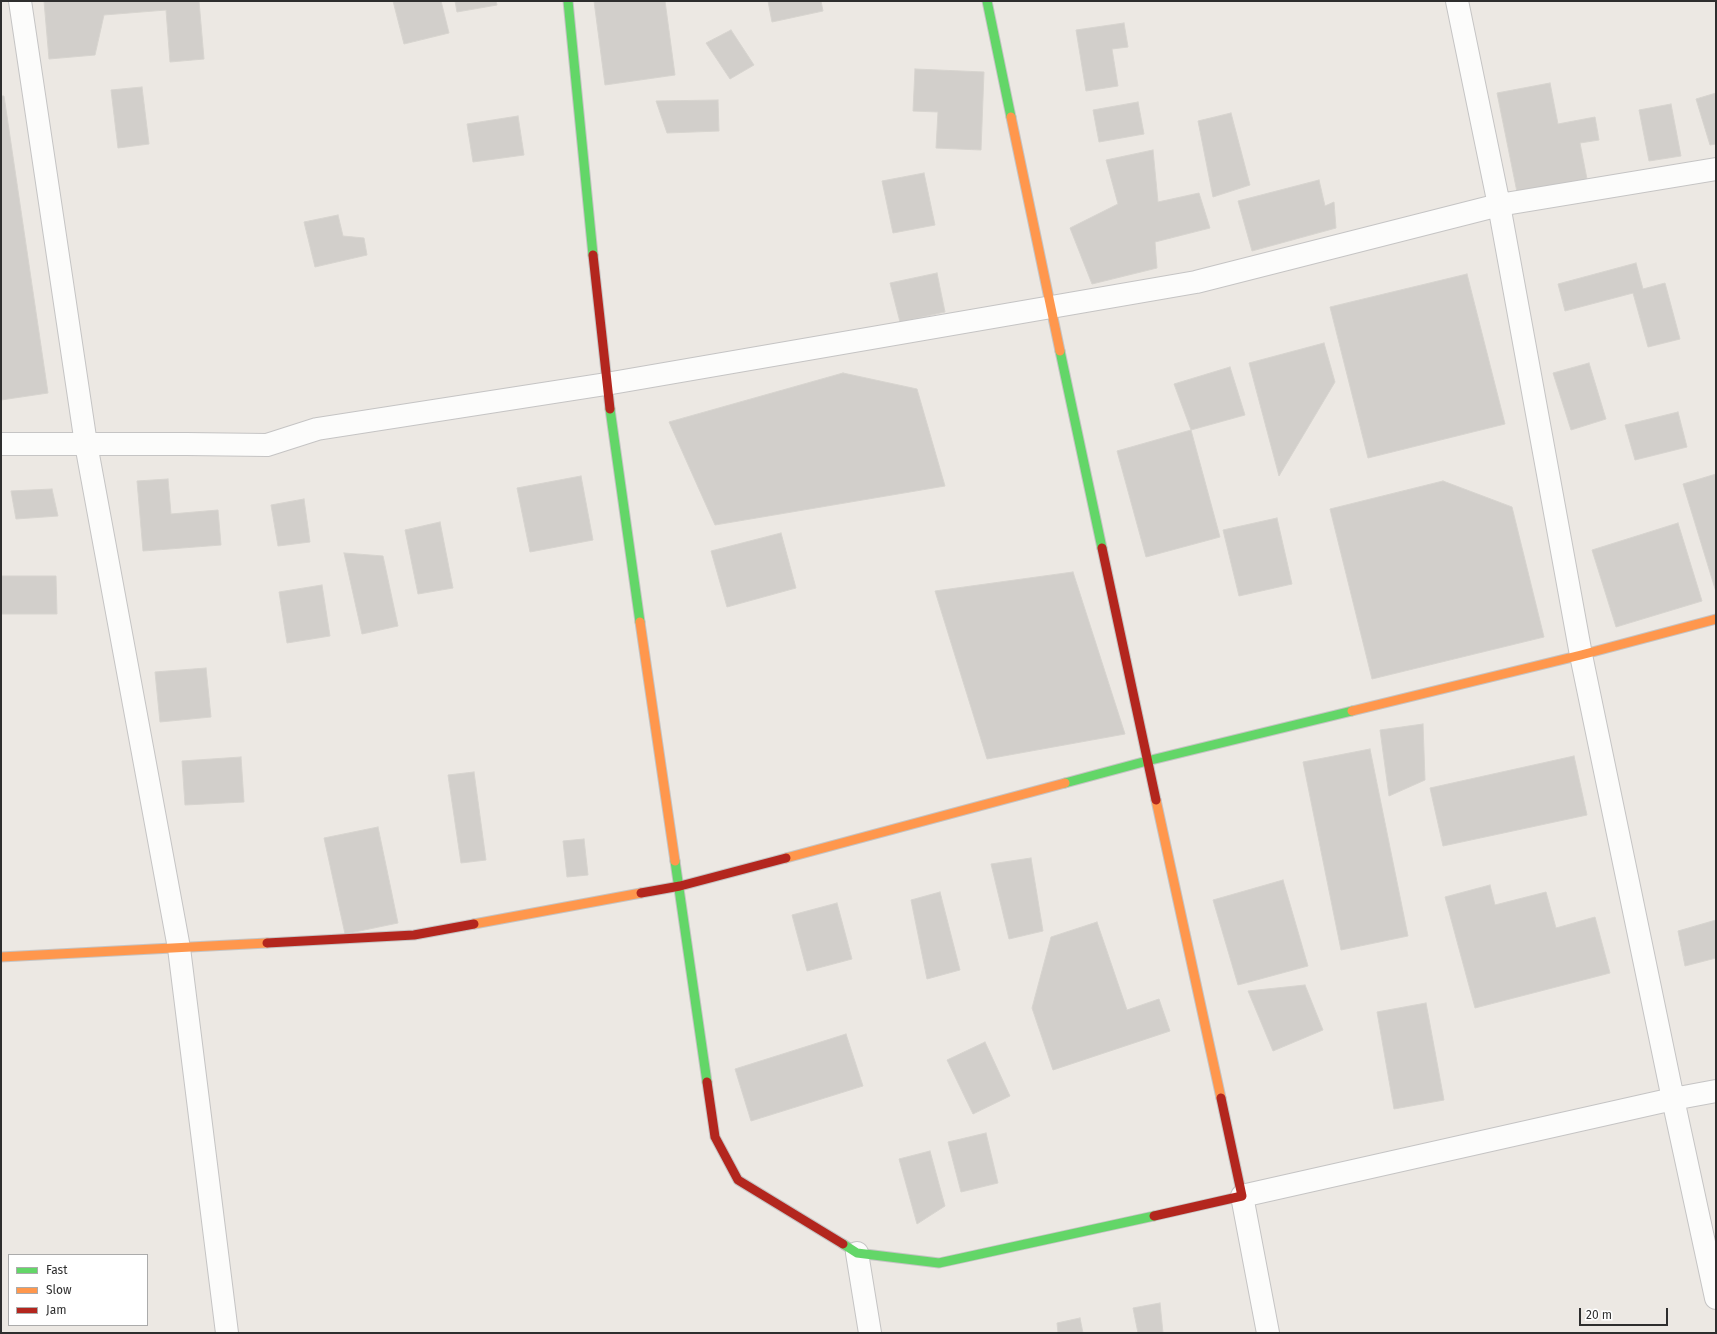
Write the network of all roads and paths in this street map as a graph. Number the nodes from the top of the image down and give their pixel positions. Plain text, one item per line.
1 (20, 1) edge
2 (568, 1) edge
3 (987, 1) edge
4 (1457, 1) edge
5 (1716, 169) edge
6 (1499, 205) junction
7 (1050, 307) junction
8 (606, 384) junction
9 (1, 444) edge
10 (86, 444) junction
11 (1716, 619) edge
12 (1581, 655) junction
13 (1147, 761) junction
14 (680, 886) junction
15 (179, 948) junction
16 (1, 957) edge
17 (1716, 1091) edge
18 (1673, 1099) junction
19 (1242, 1196) junction
20 (857, 1253) junction
21 (1716, 1298) edge
22 (227, 1333) edge
23 (870, 1333) edge
24 (1268, 1333) edge

1 - 10 street
2 - 8 street
3 - 7 street
4 - 6 street
5 - 6 street
6 - 7 street
6 - 12 street
7 - 8 street
7 - 13 street
8 - 10 street
8 - 14 street
9 - 10 street
10 - 15 street
11 - 12 street
12 - 13 street
12 - 18 street
13 - 14 street
13 - 19 street
14 - 15 street
14 - 20 street
15 - 16 street
15 - 22 street
17 - 18 street
18 - 19 street
18 - 21 street
19 - 20 street
19 - 24 street
20 - 23 street

